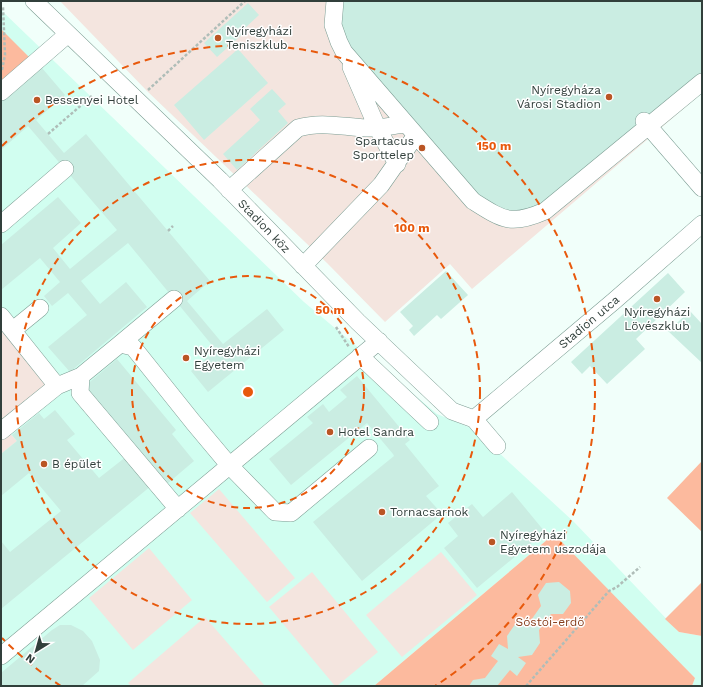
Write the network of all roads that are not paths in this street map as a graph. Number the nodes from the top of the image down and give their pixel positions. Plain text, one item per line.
1 (34, 1) edge
2 (335, 1) edge
3 (68, 34) junction
4 (344, 52) junction
5 (702, 82) edge
6 (1, 92) edge
7 (646, 123) junction
8 (381, 127) junction
9 (411, 129) junction
10 (396, 164) junction
11 (65, 169) dead end
12 (702, 188) edge
13 (229, 190) junction
14 (469, 196) junction
15 (3, 218) edge
16 (702, 224) edge
17 (303, 266) junction
18 (174, 299) dead end
19 (40, 308) dead end
20 (1, 316) edge
21 (13, 330) junction
22 (378, 341) junction
23 (120, 344) junction
24 (359, 358) junction
25 (81, 376) junction
26 (57, 386) junction
27 (474, 419) junction
28 (430, 422) dead end
29 (1, 431) edge
30 (497, 446) dead end
31 (369, 448) dead end
32 (229, 465) junction
33 (178, 509) junction
34 (1, 656) edge

1 - 3 street, Stadion köz
2 - 4 street
3 - 6 street
3 - 13 street, Stadion köz
4 - 8 street
4 - 9 street
5 - 7 street
7 - 12 street
7 - 14 street
8 - 9 street
8 - 10 street
8 - 13 street
8 - 14 street
9 - 10 street
9 - 14 street
10 - 17 street
11 - 15 street
13 - 17 street, Stadion köz
16 - 27 street, Stadion utca
17 - 22 street, Stadion köz
18 - 23 street
19 - 21 street
20 - 21 street
21 - 26 street
22 - 24 street
22 - 27 street, Stadion köz
23 - 25 street
23 - 32 street
24 - 28 street
24 - 32 street
25 - 26 street
25 - 33 street
26 - 29 street
27 - 30 street, Stadion köz
31 - 32 street
32 - 33 street
33 - 34 street

